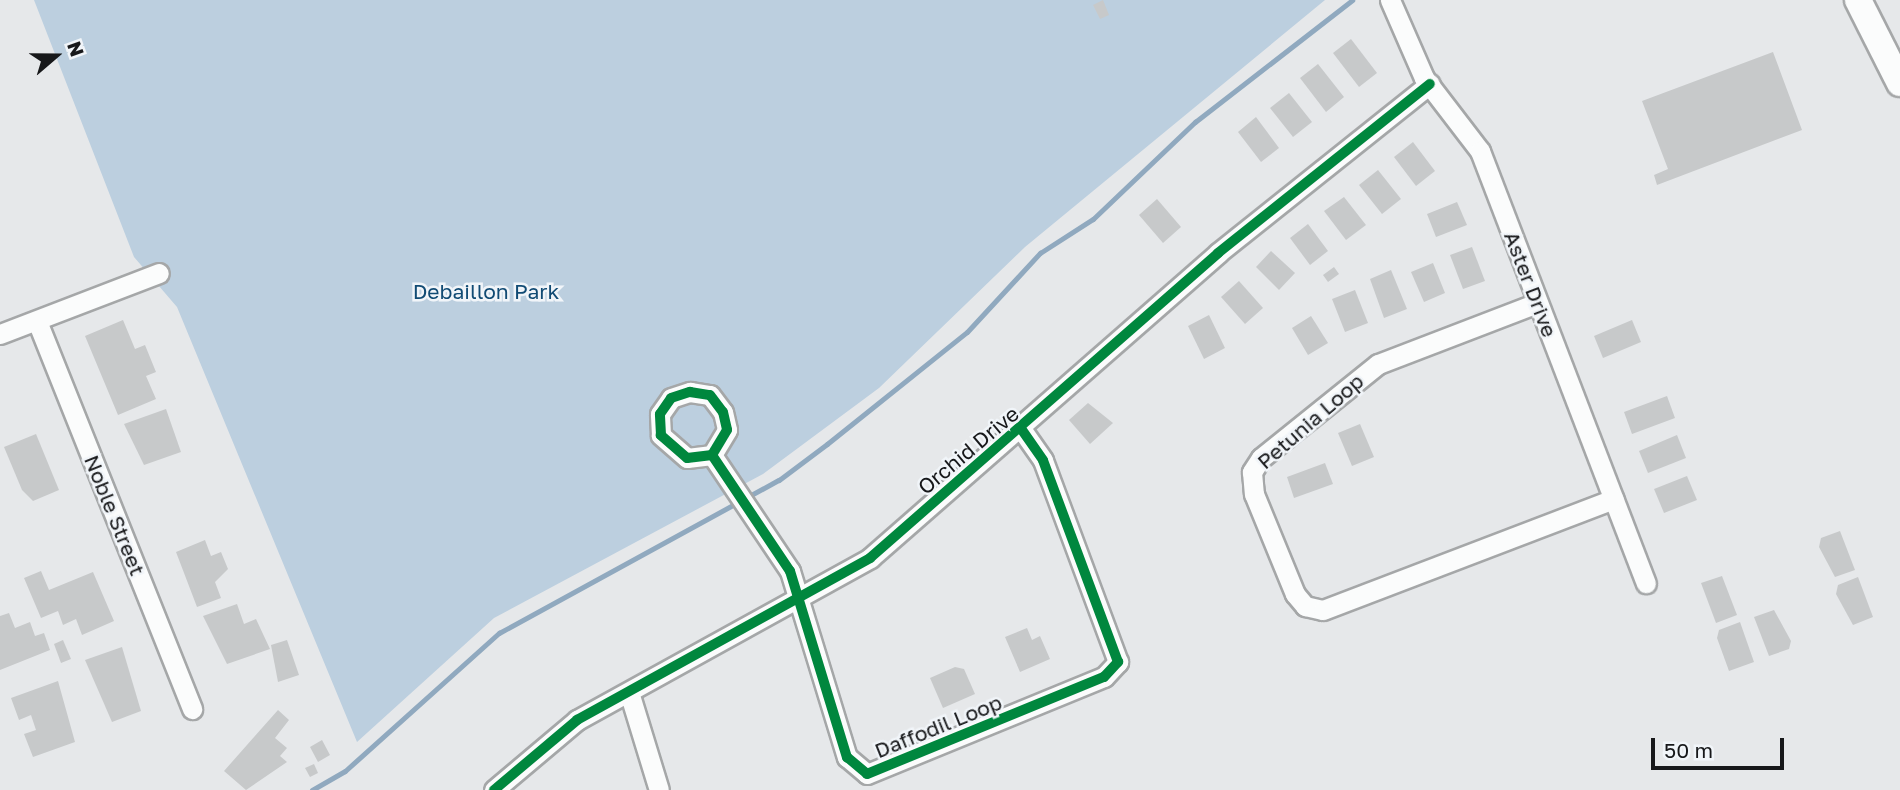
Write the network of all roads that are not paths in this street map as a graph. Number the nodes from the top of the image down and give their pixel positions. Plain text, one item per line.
1 (1390, 0) edge
2 (1858, 0) edge
3 (1900, 83) edge
4 (1430, 84) junction
5 (159, 273) dead end
6 (1538, 303) junction
7 (37, 321) junction
8 (0, 334) edge
9 (1022, 430) junction
10 (712, 455) dead end
11 (1614, 499) junction
12 (1646, 583) dead end
13 (801, 597) junction
14 (629, 692) junction
15 (192, 709) dead end
16 (494, 790) edge
17 (659, 790) edge

1 - 4 street, Aster Drive
2 - 3 main road
4 - 6 street, Aster Drive
4 - 9 street, Orchid Drive
5 - 7 street
6 - 11 street, Aster Drive
6 - 11 street, Petunia Loop
7 - 8 street
7 - 15 street, Noble Street
9 - 13 street, Orchid Drive
9 - 13 street, Daffodil Loop
10 - 13 street, Daffodil Loop
11 - 12 street, Aster Drive
13 - 14 street, Orchid Drive
14 - 16 street, Orchid Drive
14 - 17 street

